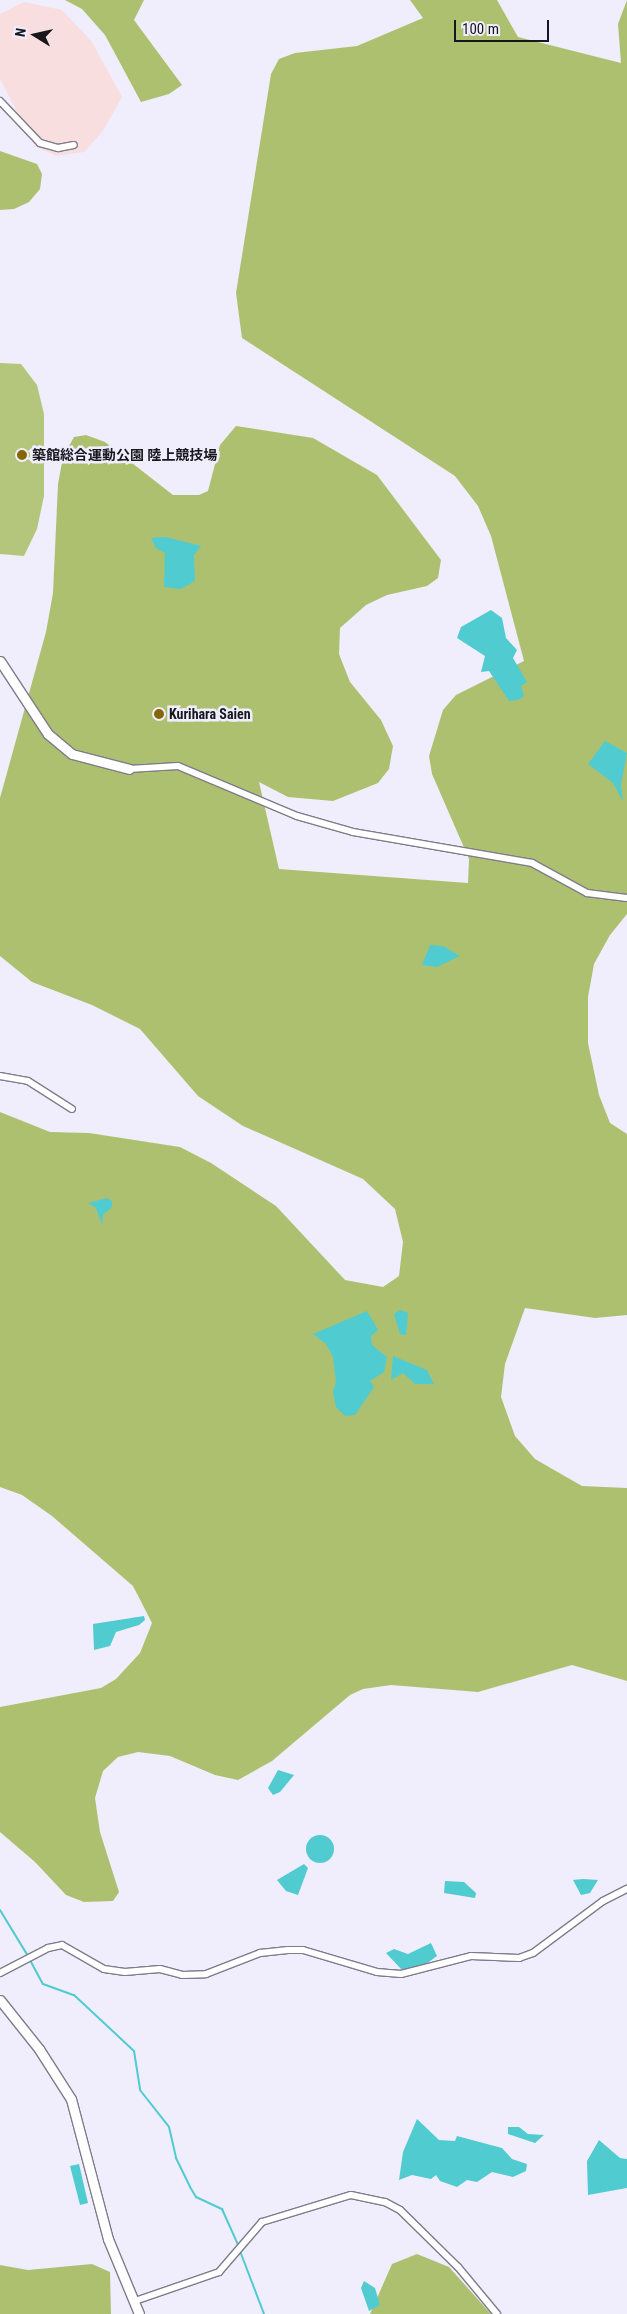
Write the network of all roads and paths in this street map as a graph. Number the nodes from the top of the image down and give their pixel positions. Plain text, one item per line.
1 (0, 101) edge
2 (74, 145) dead end
3 (0, 661) edge
4 (129, 770) joint
5 (627, 898) edge
6 (0, 1076) edge
7 (72, 1109) dead end
8 (627, 1889) edge
9 (0, 1973) edge
10 (0, 2000) edge
11 (134, 2301) junction
12 (139, 2314) edge
13 (497, 2314) edge

1 - 2 street
3 - 4 street
4 - 5 street
6 - 7 street
8 - 9 street
10 - 11 street
11 - 12 street
11 - 13 street

